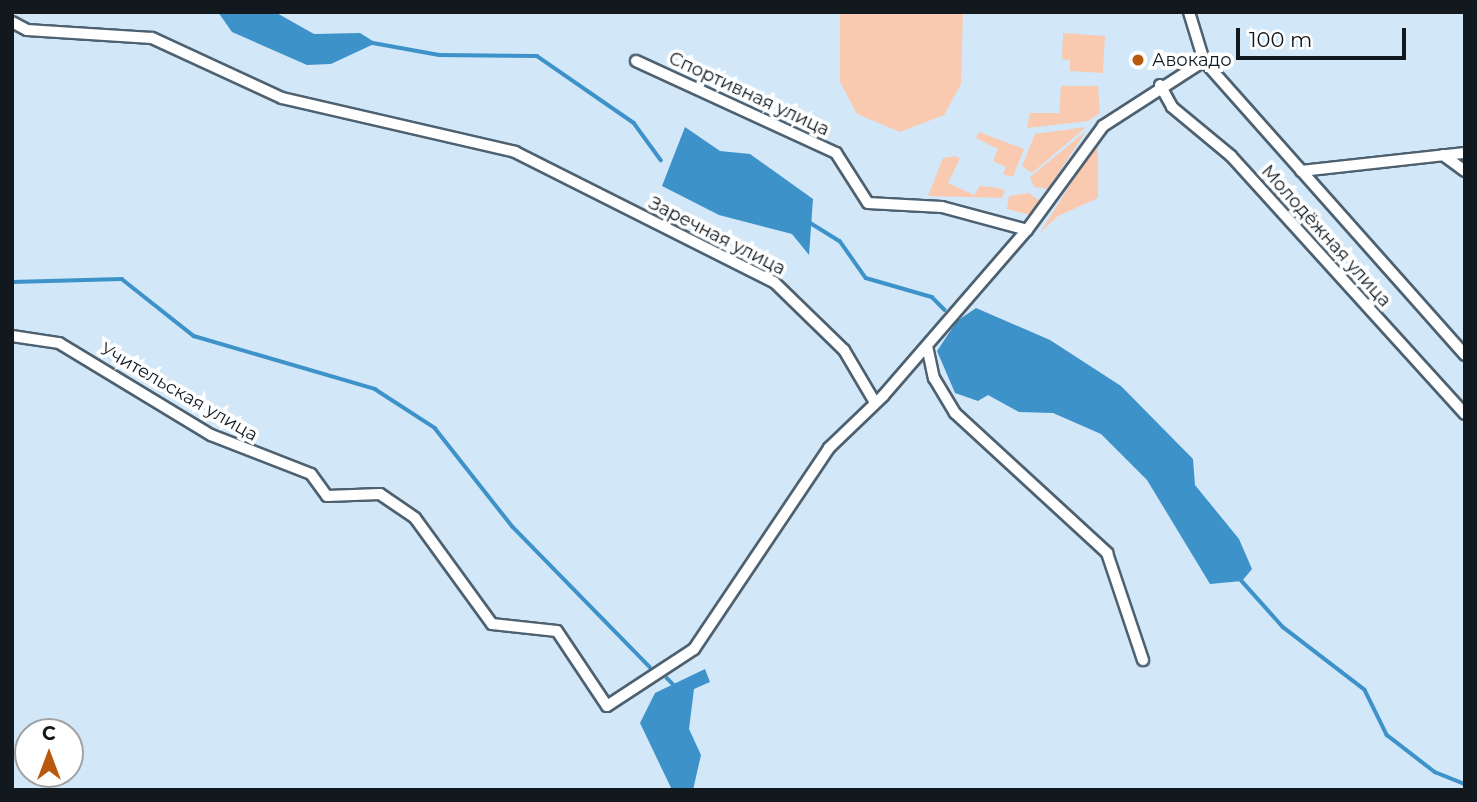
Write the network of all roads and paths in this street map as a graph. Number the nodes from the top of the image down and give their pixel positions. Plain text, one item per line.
1 (1189, 12) edge
2 (12, 22) edge
3 (636, 61) dead end
4 (1203, 61) junction
5 (1160, 85) junction
6 (1465, 153) edge
7 (1443, 155) junction
8 (1301, 171) junction
9 (1465, 171) edge
10 (1027, 230) junction
11 (12, 336) edge
12 (927, 346) junction
13 (1465, 355) edge
14 (874, 401) junction
15 (1465, 414) edge
16 (1143, 660) dead end

1 - 4 street, Молодёжная улица
2 - 14 street, Заречная улица
3 - 10 street, Спортивная улица
4 - 5 street
4 - 8 street, Молодёжная улица
5 - 10 street
5 - 15 street, Молодёжная улица
6 - 7 street, Молодёжная улица
7 - 8 street, Молодёжная улица
7 - 9 street
8 - 13 street, Молодёжная улица
10 - 12 street
11 - 14 street, Учительская улица
12 - 14 street
12 - 16 street

